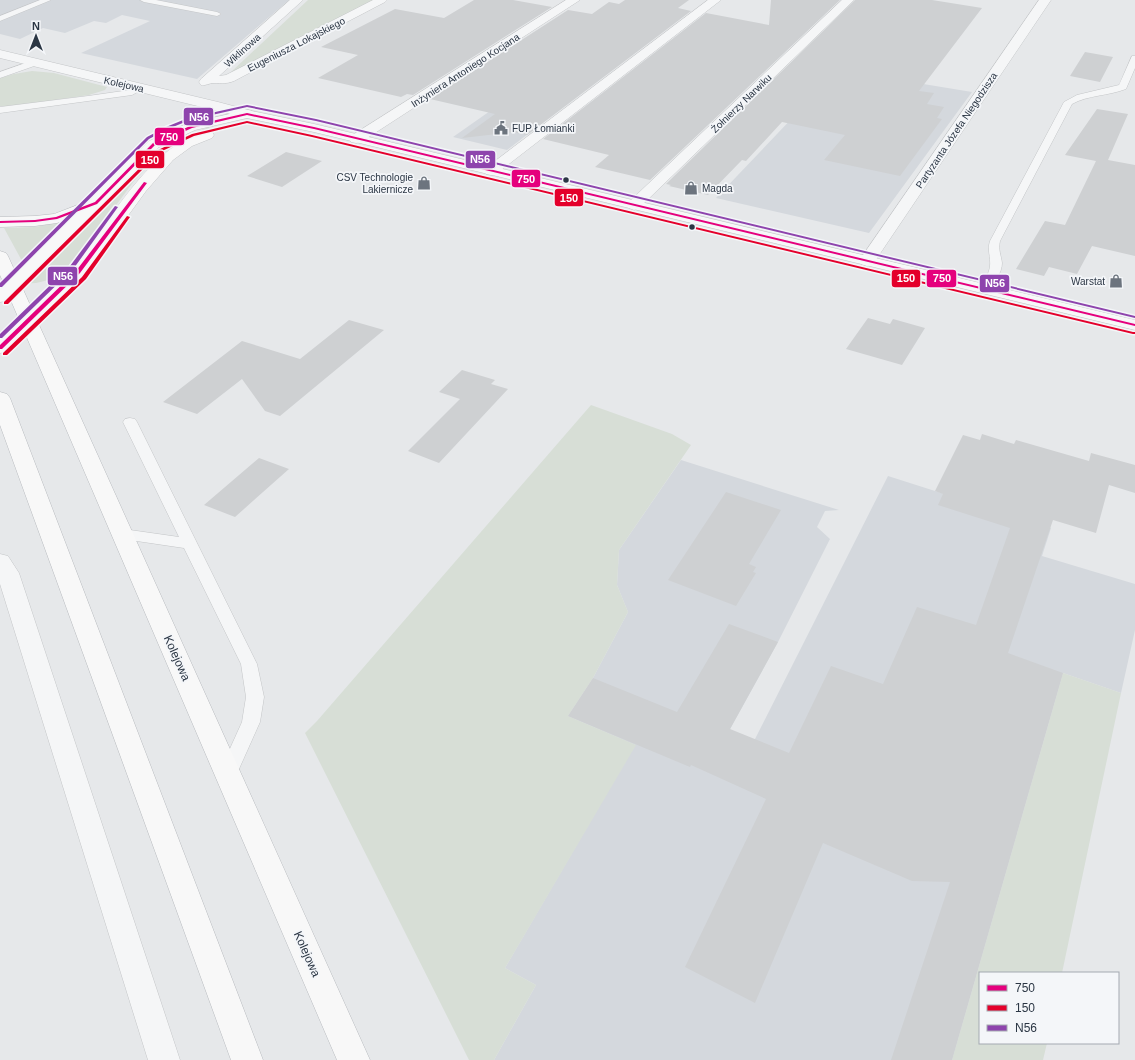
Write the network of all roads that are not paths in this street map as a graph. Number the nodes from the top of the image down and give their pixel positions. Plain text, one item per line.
1 (47, 0) edge
2 (144, 0) edge
3 (297, 0) edge
4 (381, 0) edge
5 (574, 0) edge
6 (715, 0) edge
7 (848, 0) edge
8 (1045, 0) edge
9 (217, 14) dead end
10 (0, 19) edge
11 (0, 54) edge
12 (1135, 58) edge
13 (34, 62) junction
14 (0, 75) edge
15 (209, 79) junction
16 (141, 88) junction
17 (186, 98) junction
18 (0, 110) edge
19 (247, 114) junction
20 (356, 139) junction
21 (491, 172) junction
22 (96, 203) junction
23 (634, 205) junction
24 (0, 222) edge
25 (0, 256) edge
26 (867, 261) junction
27 (12, 284) junction
28 (984, 289) junction
29 (0, 297) edge
30 (29, 319) junction
31 (1135, 325) edge
32 (0, 348) edge
33 (0, 398) edge
34 (130, 422) dead end
35 (6, 427) edge
36 (123, 534) junction
37 (190, 544) junction
38 (0, 562) edge
39 (228, 773) junction
40 (164, 1060) edge
41 (247, 1060) edge
42 (354, 1060) edge

1 - 10 lane
2 - 9 lane
3 - 15 street, Wiklinowa
4 - 15 street, Eugeniusza Lokajskiego
5 - 20 street, Inżyniera Antoniego Kocjana
6 - 21 street
7 - 23 street, Żołnierzy Narwiku
8 - 26 street, Partyzanta Józefa Niegodzisza
11 - 13 street, Kolejowa
12 - 28 lane
13 - 14 lane
13 - 16 street, Kolejowa
15 - 17 street, Wiklinowa
16 - 17 street, Kolejowa
16 - 18 lane
17 - 19 street, Kolejowa
19 - 20 main road
19 - 22 main road
19 - 30 main road
20 - 21 main road
21 - 23 main road
22 - 24 main road
22 - 27 main road
23 - 26 main road
25 - 27 main road, Kolejowa
26 - 28 main road
27 - 29 main road
27 - 30 main road, Kolejowa
28 - 31 main road
30 - 32 main road
30 - 36 main road, Kolejowa
33 - 35 main road
34 - 37 lane
35 - 41 main road
36 - 37 lane
36 - 39 main road, Kolejowa
37 - 39 lane
38 - 40 street
39 - 42 main road, Kolejowa

